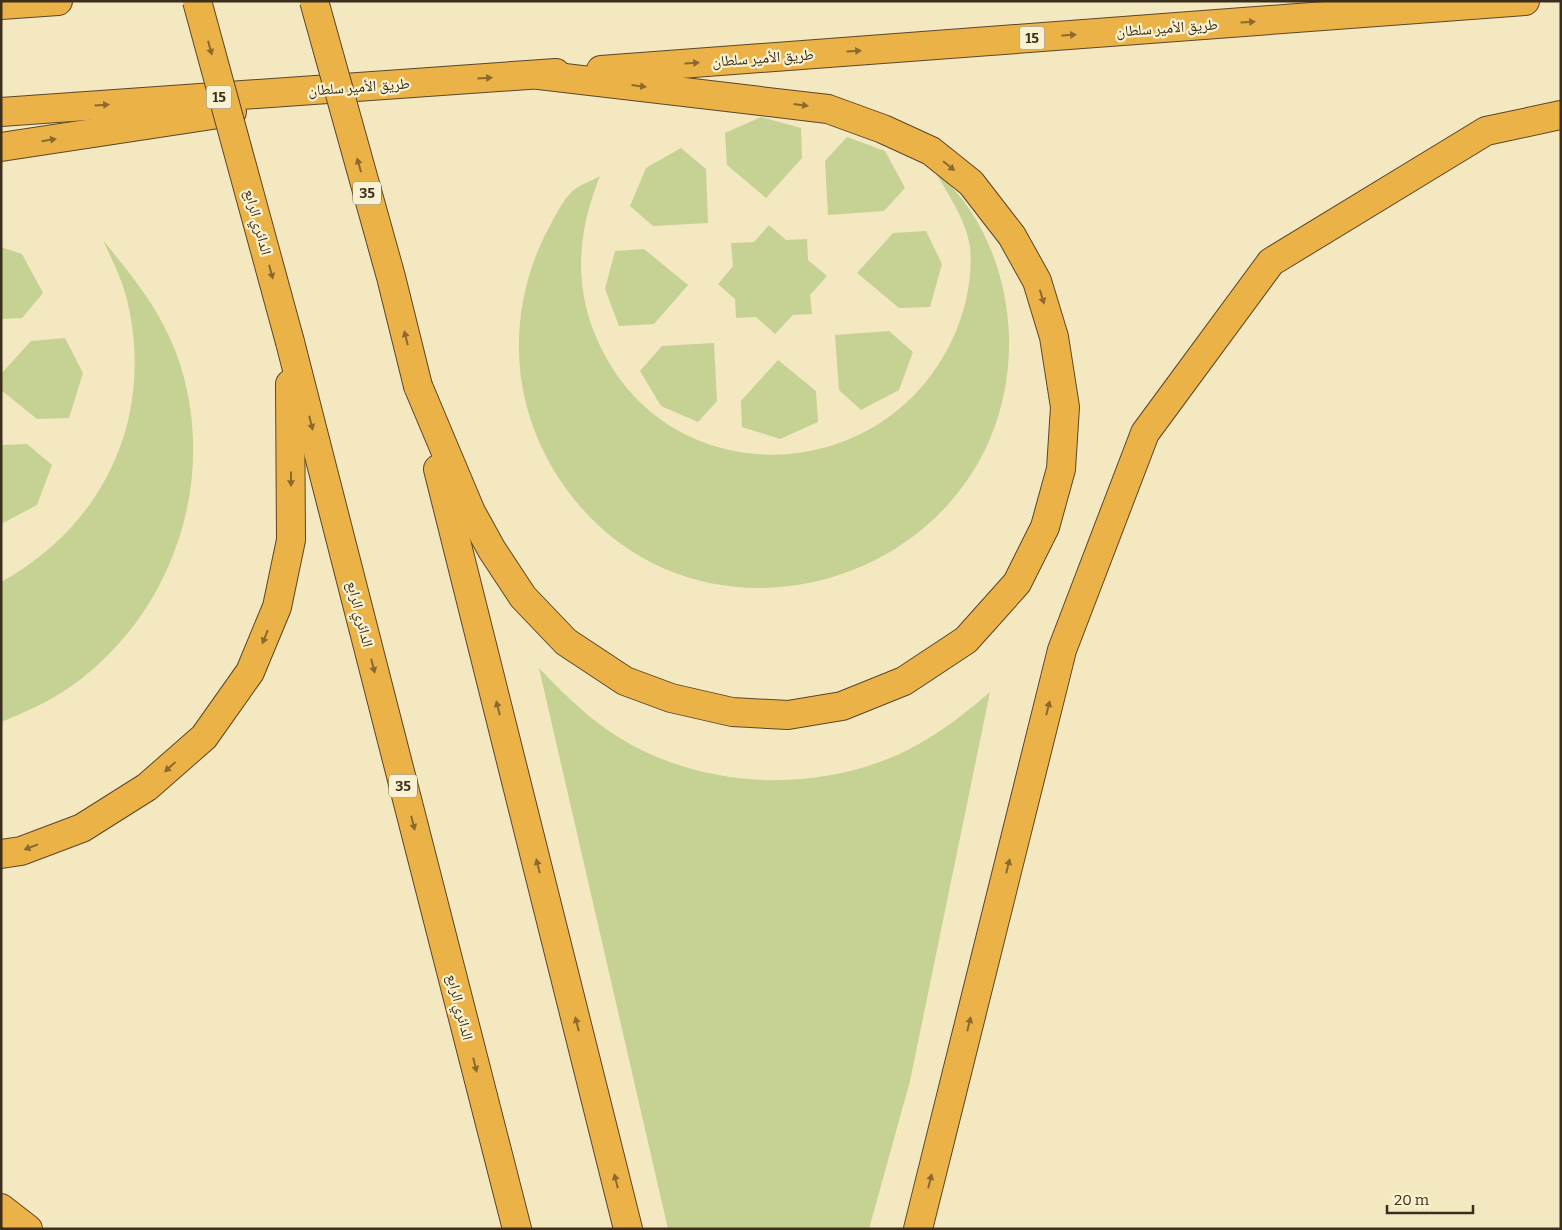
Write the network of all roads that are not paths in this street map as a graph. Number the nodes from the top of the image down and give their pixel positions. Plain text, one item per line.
1 (58, 1) edge
2 (197, 1) edge
3 (314, 1) edge
4 (1525, 1) edge
5 (1, 5) edge
6 (539, 74) junction
7 (436, 82) junction
8 (1, 112) edge
9 (1561, 115) edge
10 (1, 147) edge
11 (290, 342) junction
12 (418, 386) junction
13 (1, 854) edge
14 (1, 1208) edge
15 (28, 1229) edge
16 (517, 1229) edge
17 (628, 1229) edge
18 (918, 1229) edge

1 - 5 highway
2 -> 11 highway, الدائري الرابع / 35, bridge
12 -> 3 highway, 35, bridge
6 -> 4 highway, طريق الأمير سلطان / 15
7 -> 6 highway, طريق الأمير سلطان / 15
6 -> 12 highway
8 -> 7 highway, طريق الأمير سلطان / 15
10 -> 7 highway
18 -> 9 highway
11 -> 13 highway
11 -> 16 highway, الدائري الرابع / 35
17 -> 12 highway, 35
14 - 15 highway

